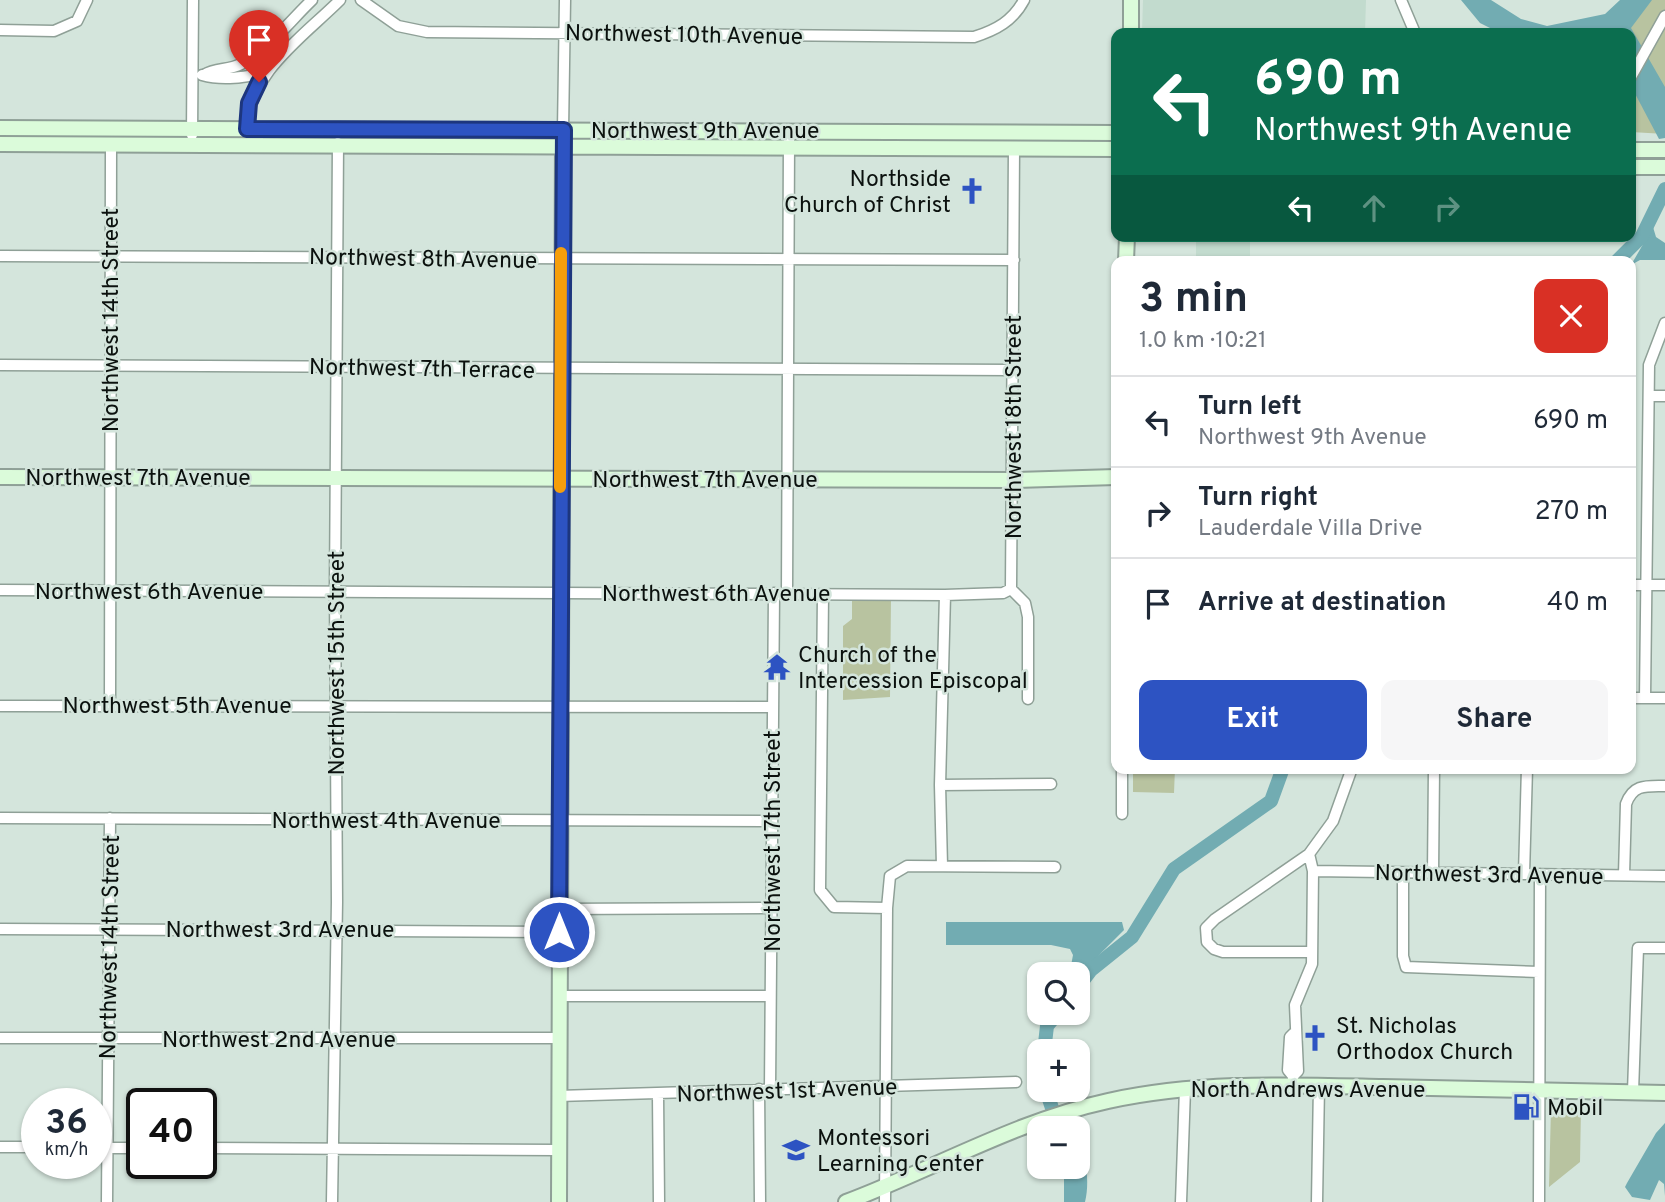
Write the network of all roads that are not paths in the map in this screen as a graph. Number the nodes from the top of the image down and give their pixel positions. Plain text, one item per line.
1 (87, 0) edge
2 (193, 0) edge
3 (312, 0) edge
4 (340, 0) edge
5 (360, 0) edge
6 (565, 0) edge
7 (1024, 0) edge
8 (1132, 0) edge
9 (1401, 0) edge
10 (1665, 16) edge
11 (1131, 28) edge
12 (1413, 28) edge
13 (0, 30) edge
14 (565, 33) junction
15 (1636, 69) edge
16 (267, 73) junction
17 (192, 74) junction
18 (204, 75) junction
19 (238, 78) junction
20 (249, 103) junction
21 (0, 128) edge
22 (192, 128) junction
23 (247, 129) junction
24 (352, 130) junction
25 (564, 130) junction
26 (789, 130) junction
27 (1111, 133) edge
28 (0, 144) edge
29 (111, 146) junction
30 (192, 146) junction
31 (337, 146) junction
32 (563, 146) junction
33 (789, 148) junction
34 (1014, 148) junction
35 (1111, 149) edge
36 (1636, 150) edge
37 (1659, 150) edge
38 (1636, 167) edge
39 (1659, 167) edge
40 (0, 256) edge
41 (336, 256) junction
42 (108, 257) junction
43 (787, 258) junction
44 (561, 260) junction
45 (1014, 260) junction
46 (1665, 323) edge
47 (0, 365) edge
48 (111, 366) junction
49 (336, 367) junction
50 (786, 368) junction
51 (561, 369) junction
52 (1013, 370) junction
53 (1650, 396) junction
54 (1665, 396) edge
55 (0, 477) edge
56 (1111, 477) edge
57 (111, 478) junction
58 (337, 478) junction
59 (560, 478) junction
60 (787, 479) junction
61 (1014, 480) junction
62 (1636, 585) edge
63 (1648, 585) junction
64 (1665, 585) edge
65 (1011, 589) junction
66 (0, 590) edge
67 (110, 590) junction
68 (335, 591) junction
69 (561, 593) junction
70 (774, 593) junction
71 (787, 593) junction
72 (823, 593) junction
73 (945, 595) junction
74 (1636, 698) edge
75 (1646, 698) junction
76 (1665, 698) edge
77 (1028, 699) dead end
78 (110, 705) junction
79 (336, 705) junction
80 (559, 705) junction
81 (0, 706) edge
82 (773, 707) junction
83 (1122, 774) edge
84 (1350, 774) edge
85 (1434, 774) edge
86 (1527, 774) edge
87 (940, 785) junction
88 (1051, 785) dead end
89 (1665, 786) edge
90 (1122, 814) dead end
91 (0, 818) edge
92 (110, 818) junction
93 (336, 820) junction
94 (560, 820) junction
95 (772, 821) junction
96 (1310, 854) junction
97 (942, 866) junction
98 (1055, 867) dead end
99 (1313, 872) junction
100 (1403, 873) junction
101 (1433, 873) junction
102 (1524, 874) junction
103 (1540, 874) junction
104 (1624, 875) junction
105 (1665, 876) edge
106 (771, 908) junction
107 (887, 908) junction
108 (559, 909) junction
109 (109, 928) junction
110 (0, 929) edge
111 (335, 930) junction
112 (559, 932) junction
113 (1665, 948) edge
114 (1312, 953) junction
115 (1539, 972) junction
116 (559, 996) junction
117 (770, 996) junction
118 (0, 1038) edge
119 (108, 1038) junction
120 (558, 1038) junction
121 (333, 1039) junction
122 (1293, 1080) junction
123 (1016, 1082) dead end
124 (885, 1086) junction
125 (1320, 1086) junction
126 (105, 1088) edge
127 (764, 1089) junction
128 (1185, 1089) junction
129 (1540, 1090) junction
130 (1633, 1092) junction
131 (1665, 1093) edge
132 (658, 1095) junction
133 (558, 1097) junction
134 (0, 1147) edge
135 (21, 1147) edge
136 (333, 1147) junction
137 (217, 1148) edge
138 (557, 1150) junction
139 (105, 1179) edge
140 (885, 1195) edge
141 (107, 1202) edge
142 (332, 1202) edge
143 (559, 1202) edge
144 (659, 1202) edge
145 (760, 1202) edge
146 (846, 1202) edge
147 (1181, 1202) edge
148 (1317, 1202) edge
149 (1539, 1202) edge

1 - 13 street
2 - 17 street
3 - 18 street
4 - 16 street
5 - 14 street, Northwest 10th Avenue
6 - 14 street
7 - 14 street, Northwest 10th Avenue
8 - 11 main road
9 - 12 street
10 - 15 street
14 - 25 street
16 - 19 street
16 - 20 street
17 - 18 street
17 - 22 street
18 - 19 street
19 - 20 street
20 - 23 street
21 - 22 main road, Northwest 9th Avenue
22 - 23 main road, Northwest 9th Avenue
22 - 30 street
23 - 24 main road, Northwest 9th Avenue
24 - 25 main road, Northwest 9th Avenue
24 - 31 street
25 - 26 main road, Northwest 9th Avenue
25 - 32 main road
26 - 27 main road, Northwest 9th Avenue
26 - 33 street
28 - 29 main road, Northwest 9th Avenue
29 - 30 main road, Northwest 9th Avenue
29 - 42 street, Northwest 14th Street
30 - 31 main road, Northwest 9th Avenue
31 - 32 main road, Northwest 9th Avenue
31 - 41 street, Northwest 15th Street
32 - 33 main road, Northwest 9th Avenue
32 - 44 main road
33 - 34 main road, Northwest 9th Avenue
33 - 43 street
34 - 35 main road, Northwest 9th Avenue
34 - 45 street, Northwest 18th Street
36 - 37 main road
38 - 39 main road
40 - 42 street, Northwest 8th Avenue
41 - 42 street, Northwest 8th Avenue
41 - 44 street, Northwest 8th Avenue
41 - 49 street, Northwest 15th Street
42 - 48 street, Northwest 14th Street
43 - 44 street, Northwest 8th Avenue
43 - 45 street, Northwest 8th Avenue
43 - 50 street
44 - 51 main road
45 - 52 street, Northwest 18th Street
46 - 53 street
47 - 48 street, Northwest 7th Terrace
48 - 49 street, Northwest 7th Terrace
48 - 57 street, Northwest 14th Street
49 - 51 street, Northwest 7th Terrace
49 - 58 street, Northwest 15th Street
50 - 51 street, Northwest 7th Terrace
50 - 52 street, Northwest 7th Terrace
50 - 60 street
51 - 59 main road
52 - 61 street, Northwest 18th Street
53 - 54 street
53 - 63 street
55 - 57 main road, Northwest 7th Avenue
56 - 61 main road, Northwest 7th Avenue
57 - 58 main road, Northwest 7th Avenue
57 - 67 street, Northwest 14th Street
58 - 59 main road, Northwest 7th Avenue
58 - 68 street, Northwest 15th Street
59 - 60 main road, Northwest 7th Avenue
59 - 69 main road
60 - 61 main road, Northwest 7th Avenue
60 - 71 street
61 - 65 street, Northwest 18th Street
62 - 63 street
63 - 64 street
63 - 75 street
65 - 73 street, Northwest 6th Avenue
65 - 77 street
66 - 67 street, Northwest 6th Avenue
67 - 68 street, Northwest 6th Avenue
67 - 78 street, Northwest 14th Street
68 - 69 street, Northwest 6th Avenue
68 - 79 street, Northwest 15th Street
69 - 70 street, Northwest 6th Avenue
69 - 80 main road
70 - 71 street, Northwest 6th Avenue
70 - 82 street, Northwest 17th Street
71 - 72 street, Northwest 6th Avenue
72 - 73 street, Northwest 6th Avenue
72 - 107 street
73 - 87 street
74 - 75 street
75 - 76 street
78 - 79 street, Northwest 5th Avenue
78 - 81 street, Northwest 5th Avenue
79 - 80 street, Northwest 5th Avenue
79 - 93 street, Northwest 15th Street
80 - 82 street, Northwest 5th Avenue
80 - 94 main road
82 - 95 street, Northwest 17th Street
83 - 90 street
84 - 96 street
85 - 101 street
86 - 102 street
87 - 88 street
87 - 97 street
89 - 104 street
91 - 92 street, Northwest 4th Avenue
92 - 93 street, Northwest 4th Avenue
92 - 109 street, Northwest 14th Street
93 - 94 street, Northwest 4th Avenue
93 - 111 street, Northwest 15th Street
94 - 95 street, Northwest 4th Avenue
94 - 108 main road
95 - 106 street, Northwest 17th Street
96 - 99 street
96 - 114 street
97 - 98 street
97 - 107 street
99 - 100 street, Northwest 3rd Avenue
99 - 114 street
100 - 101 street, Northwest 3rd Avenue
100 - 115 street
101 - 102 street, Northwest 3rd Avenue
102 - 103 street, Northwest 3rd Avenue
103 - 104 street, Northwest 3rd Avenue
103 - 115 street
104 - 105 street, Northwest 3rd Avenue
106 - 108 street
106 - 117 street, Northwest 17th Street
107 - 124 street
108 - 112 main road
109 - 110 street, Northwest 3rd Avenue
109 - 111 street, Northwest 3rd Avenue
109 - 119 street, Northwest 14th Street
111 - 112 street, Northwest 3rd Avenue
111 - 121 street, Northwest 15th Street
112 - 116 main road
113 - 130 street
114 - 122 street
115 - 129 street
116 - 117 street
116 - 120 main road
117 - 127 street, Northwest 17th Street
118 - 119 street, Northwest 2nd Avenue
119 - 121 street, Northwest 2nd Avenue
119 - 126 street, Northwest 14th Street
120 - 121 street, Northwest 2nd Avenue
120 - 133 main road
121 - 136 street, Northwest 15th Street
122 - 125 main road, North Andrews Avenue
122 - 128 main road, North Andrews Avenue
123 - 124 street, Northwest 1st Avenue
124 - 127 street, Northwest 1st Avenue
124 - 140 street
125 - 129 main road, North Andrews Avenue
125 - 148 street
127 - 132 street, Northwest 1st Avenue
127 - 145 street, Northwest 17th Street
128 - 140 main road, North Andrews Avenue
128 - 147 street
129 - 130 main road, North Andrews Avenue
129 - 149 street
130 - 131 main road, North Andrews Avenue
132 - 133 street, Northwest 1st Avenue
132 - 144 street
133 - 138 main road
134 - 135 street
136 - 137 street
136 - 138 street
136 - 142 street, Northwest 15th Street
138 - 143 main road
139 - 141 street, Northwest 14th Street
140 - 146 main road, North Andrews Avenue

